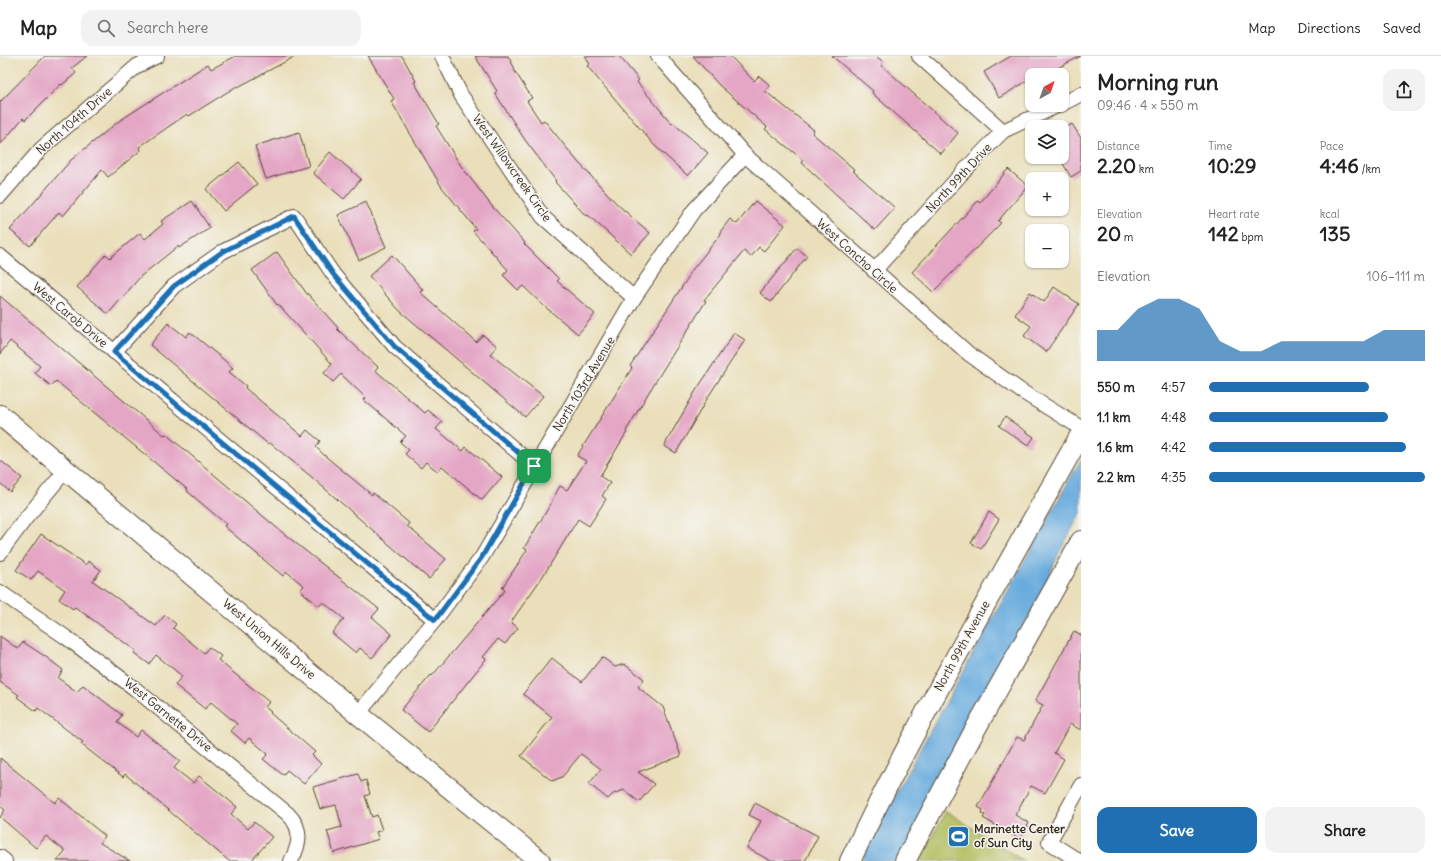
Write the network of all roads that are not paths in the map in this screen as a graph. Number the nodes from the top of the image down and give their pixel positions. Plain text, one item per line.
1 (157, 56) edge
2 (442, 56) edge
3 (658, 56) edge
4 (919, 56) edge
5 (1081, 94) edge
6 (1069, 100) edge
7 (1044, 112) edge
8 (1003, 131) junction
9 (745, 155) junction
10 (0, 196) edge
11 (0, 256) edge
12 (874, 271) junction
13 (634, 298) junction
14 (114, 352) junction
15 (0, 415) edge
16 (1081, 428) edge
17 (1081, 434) edge
18 (534, 466) junction
19 (66, 470) junction
20 (1081, 541) edge
21 (0, 552) edge
22 (0, 592) edge
23 (435, 620) junction
24 (358, 714) junction
25 (1081, 786) edge
26 (0, 857) edge
27 (5, 861) edge
28 (291, 861) edge
29 (540, 861) edge
30 (850, 861) edge
31 (905, 861) edge
32 (1079, 861) edge

1 - 10 street, North 104th Drive
2 - 13 street, West Willowcreek Circle
3 - 9 street, West Concho Circle
4 - 8 street
5 - 6 street
7 - 8 street, North 99th Drive
8 - 12 street, North 99th Drive
9 - 12 street, West Concho Circle
9 - 13 street, North 103rd Avenue
11 - 14 street, West Carob Drive
12 - 16 street, West Concho Circle
13 - 18 street, North 103rd Avenue
14 - 18 street
14 - 23 street, West Carob Drive
15 - 19 main road, West Union Hills Drive
17 - 30 main road, North 99th Avenue
18 - 23 street, North 103rd Avenue
19 - 21 street
19 - 24 main road, West Union Hills Drive
20 - 31 main road
22 - 28 street, West Garnette Drive
23 - 24 street, North 103rd Avenue
24 - 29 main road, West Union Hills Drive
25 - 32 street
26 - 27 street

